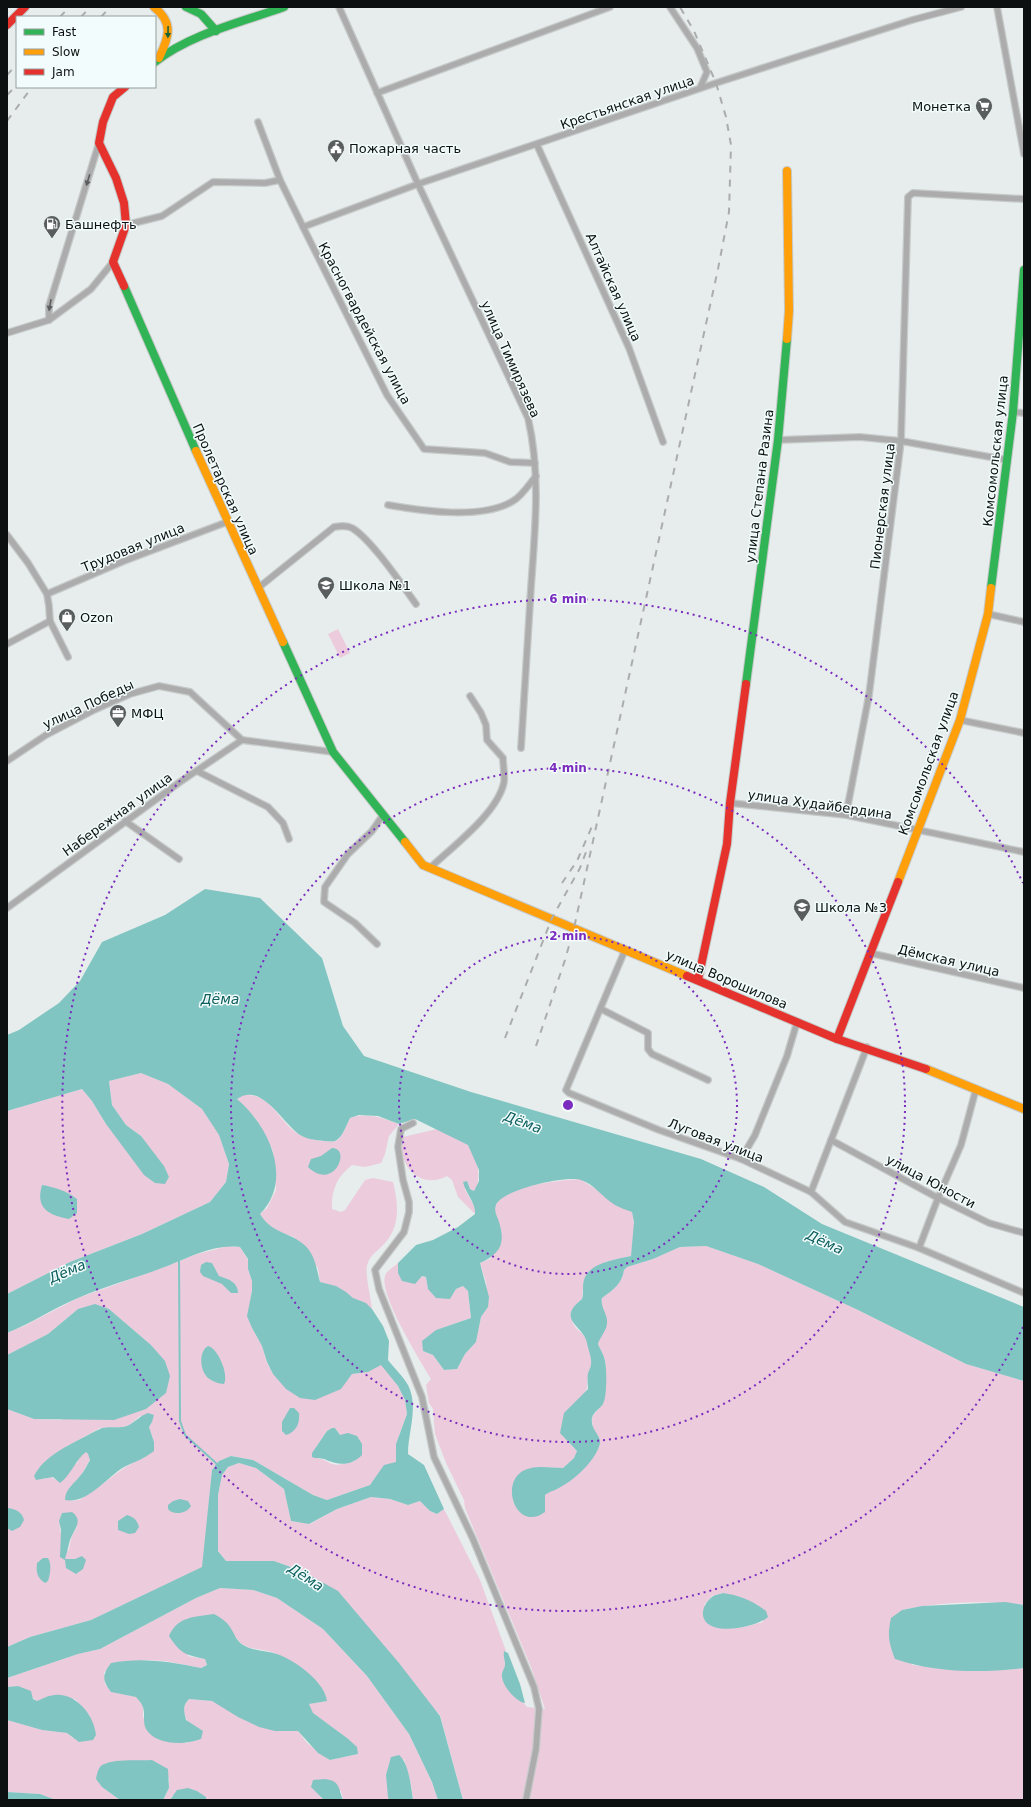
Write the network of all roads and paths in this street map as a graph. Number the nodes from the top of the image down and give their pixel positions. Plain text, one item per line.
1 (25, 7) edge
2 (154, 7) edge
3 (186, 7) edge
4 (284, 7) edge
5 (339, 7) edge
6 (610, 7) edge
7 (670, 7) edge
8 (961, 7) edge
9 (997, 7) edge
10 (7, 25) edge
11 (216, 31) junction
12 (156, 61) edge
13 (124, 88) edge
14 (700, 88) junction
15 (377, 92) junction
16 (258, 122) dead end
17 (99, 143) junction
18 (537, 145) junction
19 (1024, 154) edge
20 (787, 171) dead end
21 (280, 180) junction
22 (418, 184) junction
23 (1024, 198) edge
24 (126, 225) junction
25 (302, 227) junction
26 (113, 262) junction
27 (1024, 270) edge
28 (49, 320) junction
29 (7, 333) edge
30 (1013, 412) junction
31 (1024, 413) edge
32 (778, 440) junction
33 (902, 441) junction
34 (662, 442) dead end
35 (1007, 460) junction
36 (535, 463) junction
37 (536, 476) junction
38 (388, 505) dead end
39 (227, 522) junction
40 (7, 535) edge
41 (258, 588) junction
42 (46, 594) junction
43 (416, 604) dead end
44 (988, 614) junction
45 (50, 621) junction
46 (1024, 622) edge
47 (7, 644) edge
48 (68, 657) dead end
49 (470, 696) dead end
50 (960, 720) junction
51 (1024, 733) edge
52 (242, 740) junction
53 (521, 748) dead end
54 (334, 752) junction
55 (7, 762) edge
56 (197, 771) junction
57 (730, 803) junction
58 (383, 815) junction
59 (846, 816) junction
60 (125, 821) junction
61 (917, 829) junction
62 (289, 839) dead end
63 (1024, 852) edge
64 (179, 858) dead end
65 (426, 867) junction
66 (8, 907) edge
67 (376, 944) dead end
68 (625, 950) junction
69 (870, 953) junction
70 (698, 980) junction
71 (1024, 988) edge
72 (601, 1009) junction
73 (797, 1022) junction
74 (836, 1039) junction
75 (867, 1047) junction
76 (708, 1080) dead end
77 (976, 1088) junction
78 (1024, 1109) edge
79 (413, 1123) dead end
80 (831, 1140) junction
81 (741, 1159) junction
82 (811, 1192) junction
83 (938, 1198) junction
84 (1024, 1233) edge
85 (920, 1248) junction
86 (1024, 1293) edge
87 (526, 1800) edge

1 - 10 street
2 -> 12 street
3 - 11 street
4 - 11 street
5 - 15 street, улица Тимирязева
6 - 15 street
7 - 14 street
8 - 14 street, Крестьянская улица
9 - 19 street
11 - 12 street
13 - 17 street
14 - 18 street, Крестьянская улица
15 - 22 street, улица Тимирязева
16 - 21 street, Красногвардейская улица
17 - 24 street
17 -> 28 street
18 - 22 street, Крестьянская улица
18 - 34 street, Алтайская улица
20 - 32 street, улица Степана Разина
21 - 24 street
21 - 25 street, Красногвардейская улица
22 - 25 street, Крестьянская улица
22 - 36 street, улица Тимирязева
23 - 33 street, Пионерская улица
24 - 26 street
25 - 36 street, Красногвардейская улица
26 - 28 street
26 - 39 street, Пролетарская улица
27 - 30 street, Комсомольская улица
28 - 29 street
30 - 31 street
30 - 35 street, Комсомольская улица
32 - 33 street
32 - 57 street, улица Степана Разина
33 - 35 street
33 - 59 street, Пионерская улица
35 - 44 street, Комсомольская улица
36 - 37 street, улица Тимирязева
37 - 38 street
37 - 53 street, улица Тимирязева
39 - 41 street, Пролетарская улица
39 - 42 street, Трудовая улица
40 - 42 street
41 - 43 street
41 - 54 street, Пролетарская улица
42 - 45 street
44 - 46 street
44 - 50 street, Комсомольская улица
45 - 47 street
45 - 48 street
49 - 65 street
50 - 51 street
50 - 61 street, Комсомольская улица
52 - 54 street
52 - 55 street, улица Победы
52 - 56 street, Набережная улица
54 - 58 street, Пролетарская улица
56 - 60 street, Набережная улица
56 - 62 street
57 - 59 street, улица Худайбердина
57 - 70 street, улица Степана Разина
58 - 65 street, Пролетарская улица
58 - 67 street
59 - 61 street, улица Худайбердина
60 - 64 street
60 - 66 street, Набережная улица
61 - 63 street, улица Худайбердина
61 - 69 street, Комсомольская улица
65 - 68 street, улица Ворошилова
68 - 70 street, улица Ворошилова
68 - 72 street
69 - 71 street, Дёмская улица
69 - 74 street, Комсомольская улица
70 - 73 street, улица Ворошилова
72 - 76 street
72 - 81 street, Луговая улица
73 - 74 street, улица Ворошилова
73 - 81 street
74 - 75 street, улица Ворошилова
75 - 77 street, улица Ворошилова
75 - 80 street
77 - 78 street, улица Ворошилова
77 - 83 street
79 - 87 street
80 - 82 street
80 - 83 street, улица Юности
81 - 82 street, Луговая улица
82 - 85 street, Луговая улица
83 - 84 street, улица Юности
83 - 85 street
85 - 86 street, Луговая улица

